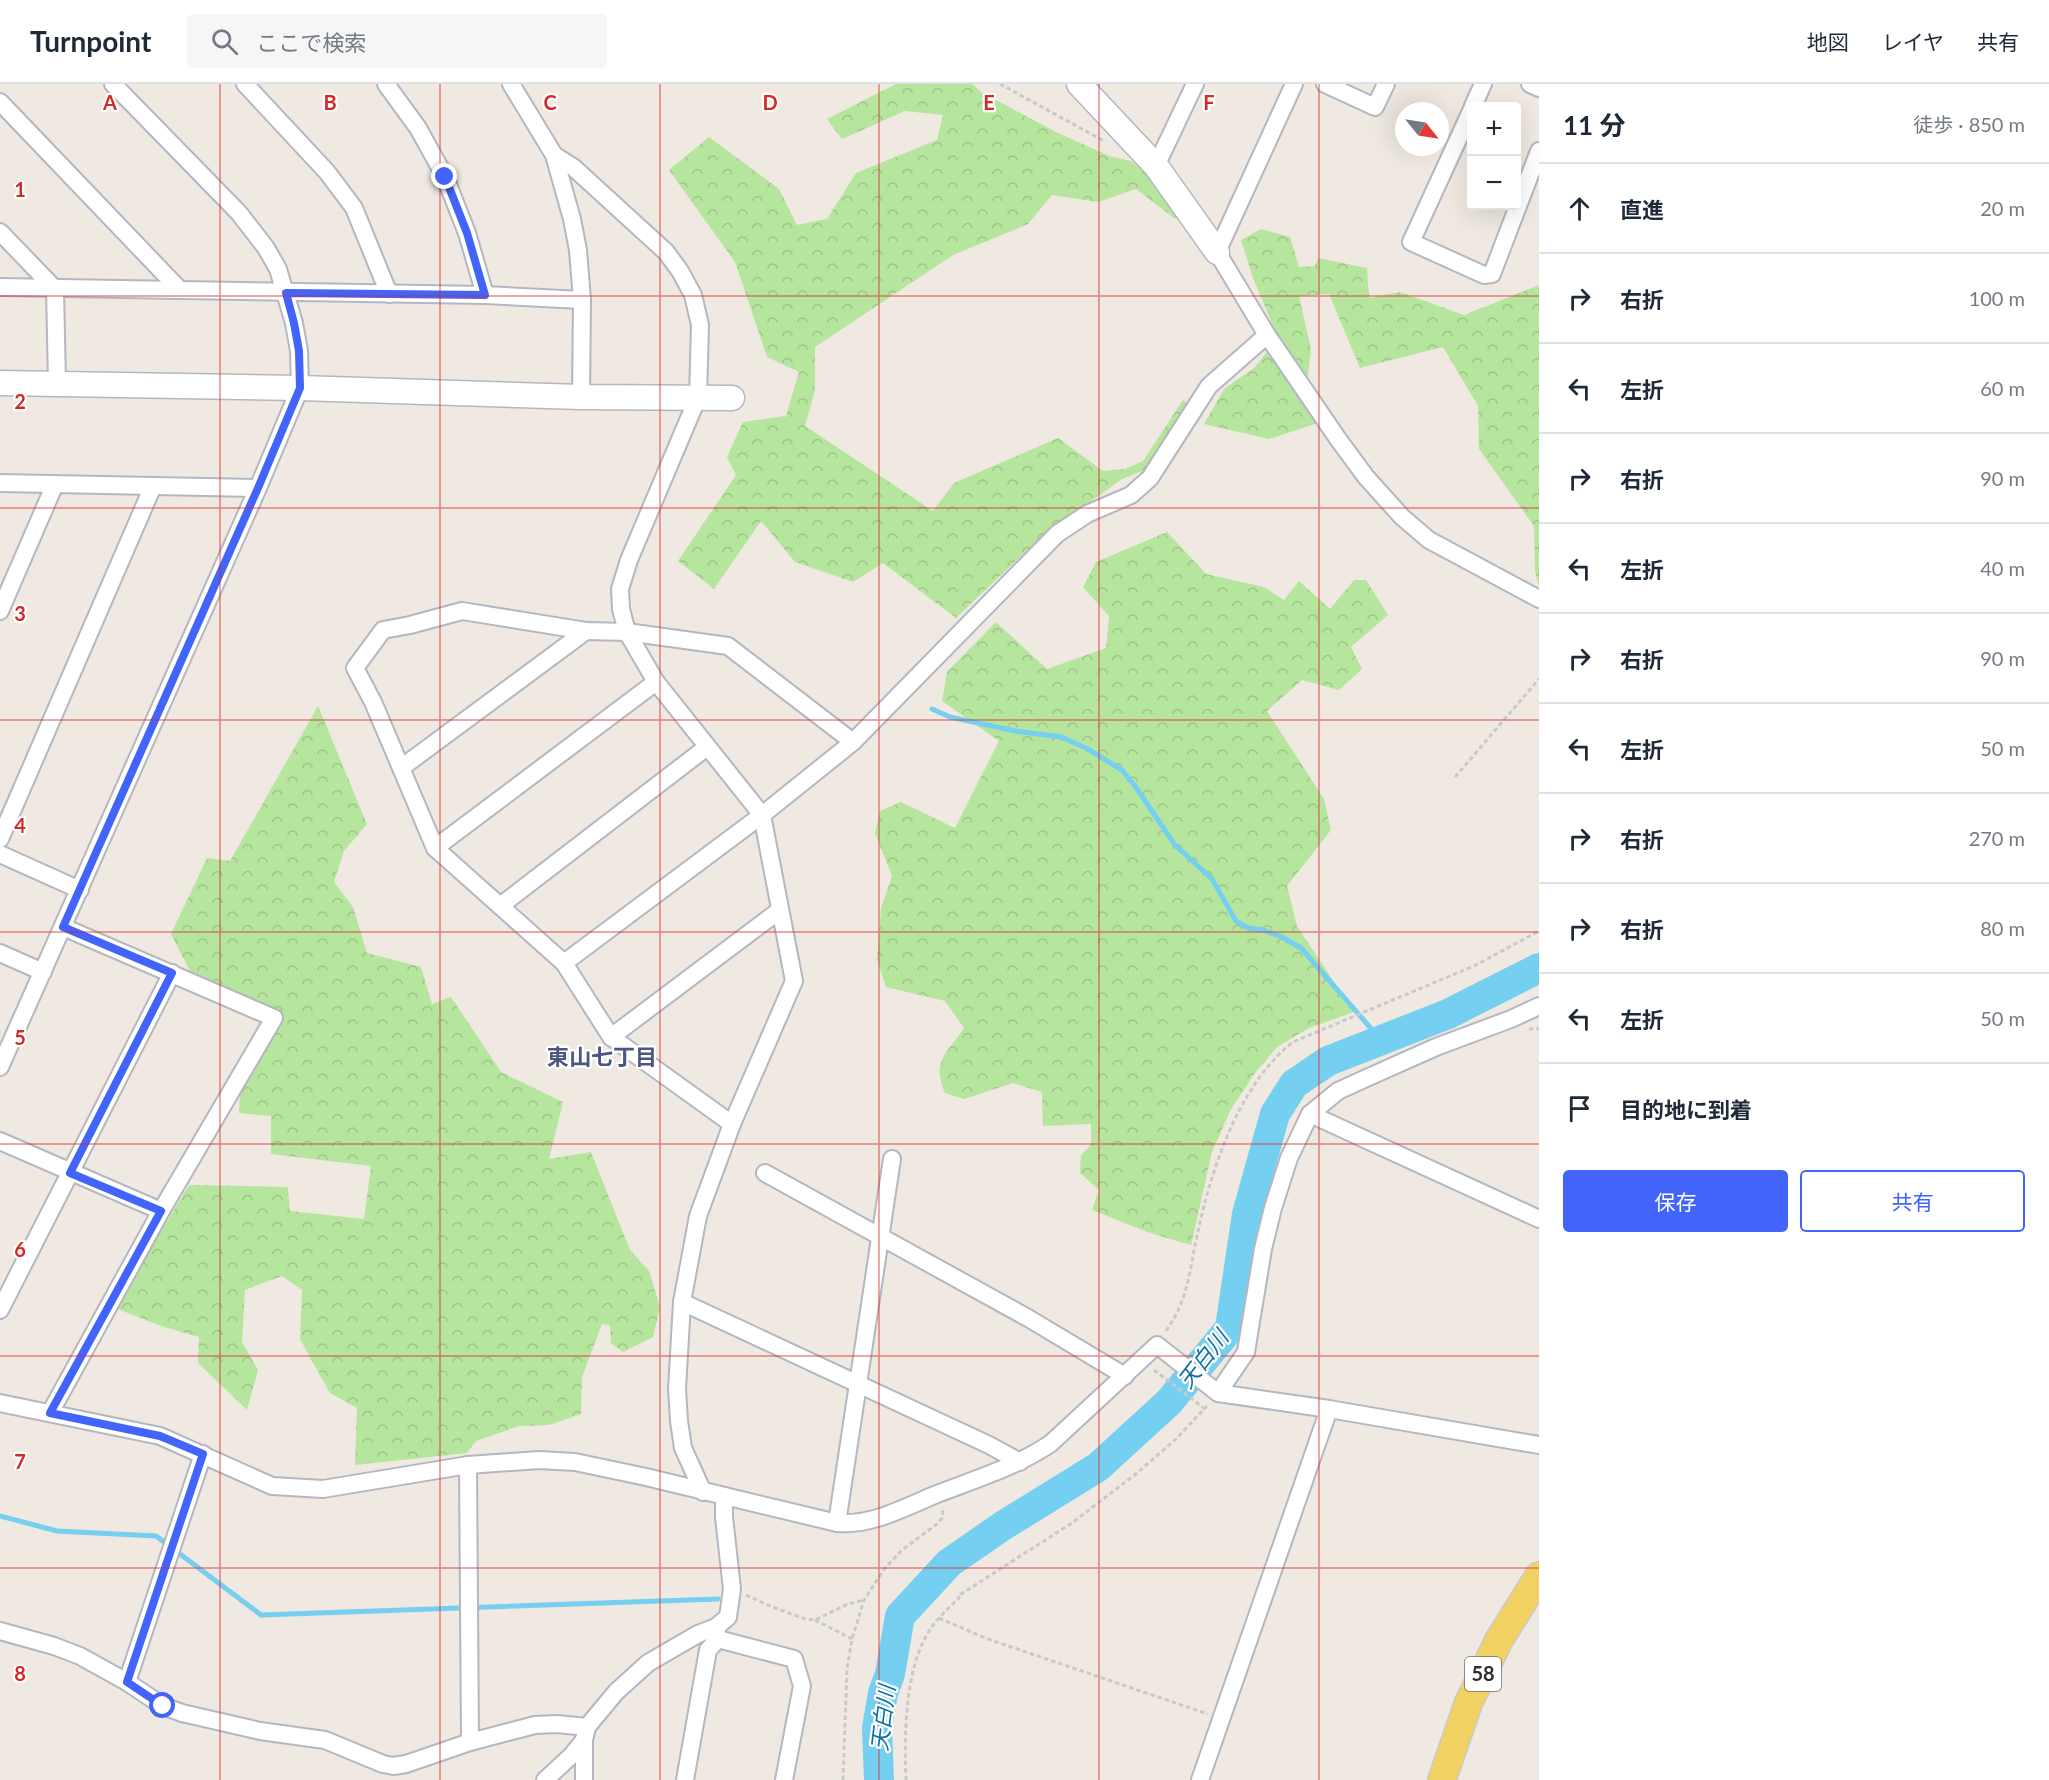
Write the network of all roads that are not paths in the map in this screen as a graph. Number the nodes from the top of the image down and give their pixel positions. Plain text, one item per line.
1 (386, 84) edge
2 (511, 84) edge
3 (1196, 84) edge
4 (1294, 84) edge
5 (1326, 84) edge
6 (1386, 84) edge
7 (1483, 84) edge
8 (1530, 84) edge
9 (120, 86) edge
10 (251, 86) edge
11 (1539, 88) edge
12 (1091, 89) edge
13 (0, 102) edge
14 (1475, 102) edge
15 (1467, 119) edge
16 (1539, 151) edge
17 (554, 155) junction
18 (1156, 166) junction
19 (0, 232) edge
20 (1217, 252) junction
21 (0, 286) edge
22 (55, 289) junction
23 (178, 289) junction
24 (286, 293) junction
25 (389, 294) junction
26 (485, 295) junction
27 (582, 300) junction
28 (1267, 335) junction
29 (0, 383) edge
30 (57, 383) junction
31 (300, 388) junction
32 (581, 397) junction
33 (698, 397) junction
34 (732, 398) dead end
35 (0, 483) edge
36 (55, 484) junction
37 (153, 486) junction
38 (258, 488) junction
39 (1539, 599) edge
40 (0, 611) edge
41 (586, 631) junction
42 (627, 632) junction
43 (656, 682) junction
44 (853, 742) junction
45 (707, 747) junction
46 (401, 768) junction
47 (762, 815) junction
48 (0, 839) edge
49 (435, 848) junction
50 (0, 854) edge
51 (80, 890) junction
52 (500, 906) junction
53 (780, 909) junction
54 (63, 927) junction
55 (0, 953) edge
56 (564, 963) junction
57 (42, 972) junction
58 (172, 973) junction
59 (1539, 1006) edge
60 (612, 1037) junction
61 (2, 1057) edge
62 (1310, 1114) junction
63 (732, 1124) junction
64 (0, 1141) edge
65 (892, 1159) dead end
66 (70, 1173) junction
67 (765, 1173) dead end
68 (161, 1211) junction
69 (1539, 1219) edge
70 (879, 1234) junction
71 (682, 1302) junction
72 (0, 1310) edge
73 (1125, 1376) junction
74 (857, 1383) junction
75 (1218, 1393) junction
76 (0, 1403) edge
77 (1329, 1409) junction
78 (50, 1413) junction
79 (1539, 1445) edge
80 (203, 1454) junction
81 (1020, 1462) junction
82 (468, 1466) junction
83 (703, 1492) junction
84 (724, 1496) junction
85 (837, 1523) junction
86 (1539, 1576) edge
87 (0, 1631) edge
88 (717, 1633) junction
89 (127, 1682) junction
90 (586, 1733) junction
91 (470, 1742) junction
92 (545, 1780) edge
93 (585, 1780) edge
94 (685, 1780) edge
95 (784, 1780) edge
96 (1200, 1780) edge
97 (1442, 1780) edge

1 - 26 street
2 - 17 street
3 - 18 street
4 - 20 street
5 - 6 street
7 - 14 street
8 - 11 street
9 - 24 street
10 - 25 street
12 - 18 street
13 - 23 street
15 - 16 street
17 - 27 street
17 - 33 street
18 - 20 street
19 - 22 street
20 - 28 street
21 - 22 street
22 - 23 street
22 - 30 street
23 - 24 street
24 - 25 street
24 - 31 street
25 - 26 street
26 - 27 street
27 - 32 street
28 - 39 street
28 - 44 street
29 - 30 street
30 - 31 street
31 - 32 street
31 - 38 street
32 - 33 street
33 - 34 street
33 - 42 street
35 - 36 street
36 - 37 street
36 - 40 street
37 - 38 street
37 - 48 street
38 - 51 street
41 - 42 street
41 - 46 street
41 - 46 street
42 - 43 street
42 - 44 street
43 - 45 street
43 - 49 street
44 - 47 street
45 - 47 street
45 - 52 street
46 - 49 street
47 - 53 street
47 - 56 street
49 - 52 street
50 - 51 street
51 - 54 street
52 - 56 street
53 - 60 street
53 - 63 street
54 - 57 street
54 - 58 street
55 - 57 street
56 - 60 street
57 - 61 street
58 - 66 street
58 - 68 street
59 - 62 street
60 - 63 street
62 - 69 street
62 - 75 street
63 - 71 street
64 - 66 street
65 - 70 street
66 - 68 street
66 - 72 street
67 - 70 street
68 - 78 street
70 - 73 street
70 - 74 street
71 - 74 street
71 - 83 street
73 - 75 street
73 - 81 street
74 - 81 street
74 - 85 street
75 - 77 street
76 - 78 street
77 - 79 street
77 - 96 street
78 - 80 street
80 - 82 street
80 - 89 street
81 - 85 street
82 - 83 street
82 - 91 street
83 - 84 street
84 - 85 street
84 - 88 street
86 - 97 main road, 58
87 - 89 street
88 - 90 street
88 - 94 street
88 - 95 street
89 - 91 street
90 - 91 street
90 - 92 street
90 - 93 street

